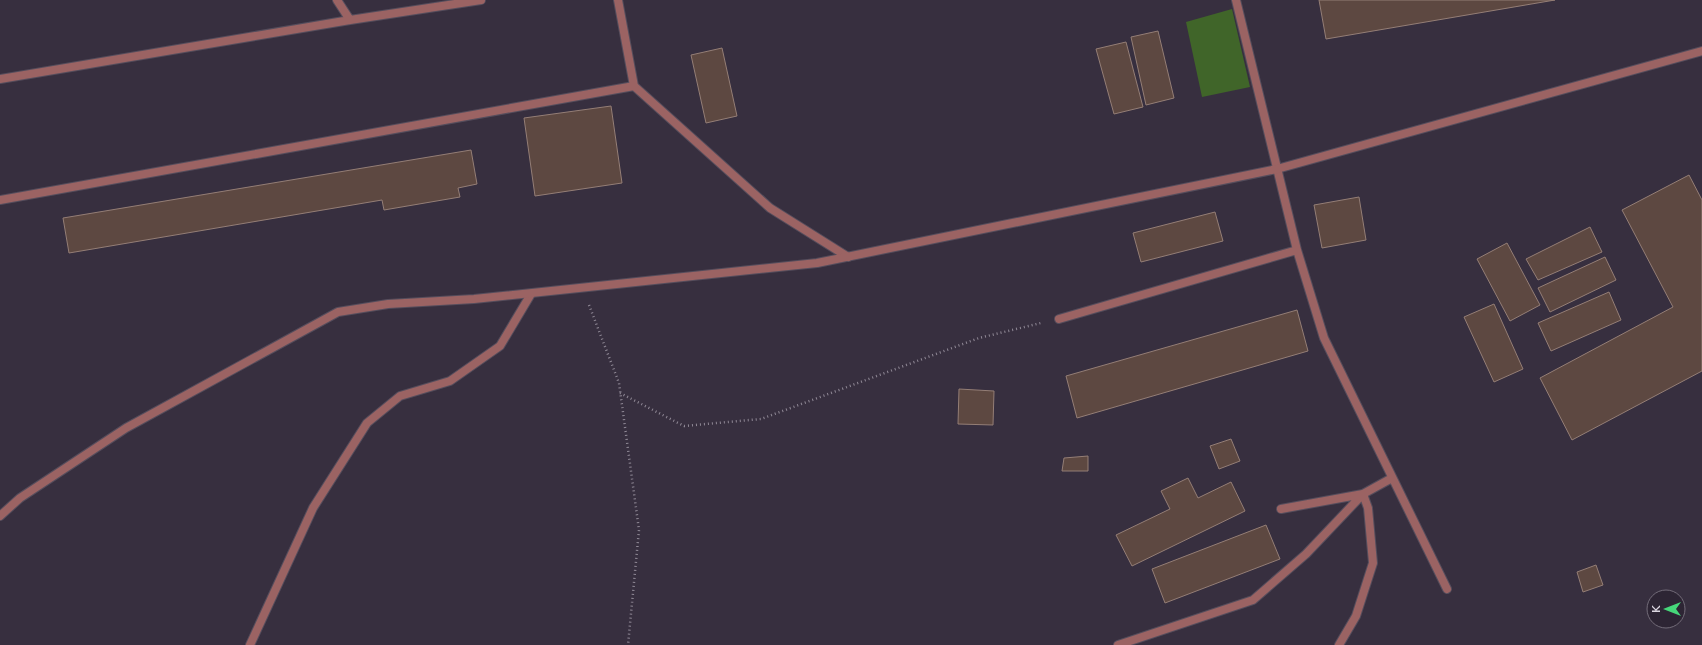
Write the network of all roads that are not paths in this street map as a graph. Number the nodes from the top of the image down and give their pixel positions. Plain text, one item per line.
1 (337, 0) edge
2 (481, 0) edge
3 (618, 0) edge
4 (1236, 0) edge
5 (350, 20) junction
6 (1702, 51) edge
7 (0, 79) edge
8 (634, 86) junction
9 (1277, 169) junction
10 (0, 200) edge
11 (1296, 250) junction
12 (848, 257) junction
13 (531, 294) junction
14 (1059, 319) road end
15 (1392, 478) junction
16 (1363, 494) junction
17 (1281, 509) dead end
18 (0, 516) edge
19 (1447, 589) dead end
20 (250, 645) edge
21 (1118, 645) edge
22 (1339, 645) edge

1 - 5 street
2 - 5 street
3 - 8 street
4 - 9 street
5 - 7 street
6 - 9 street
8 - 10 street
8 - 12 street
9 - 11 street
9 - 12 street
11 - 14 street
11 - 15 street
12 - 13 street
13 - 18 street
13 - 20 street
15 - 16 street
15 - 19 street
16 - 17 street
16 - 21 street
16 - 22 street

